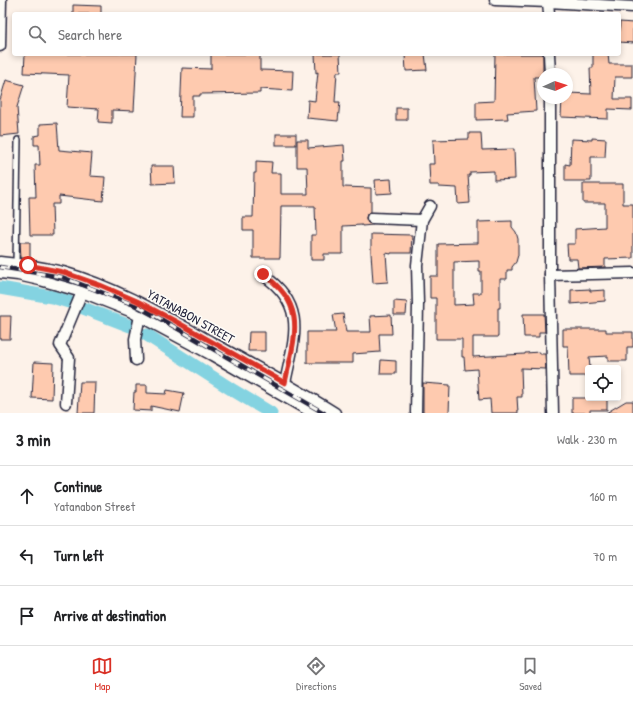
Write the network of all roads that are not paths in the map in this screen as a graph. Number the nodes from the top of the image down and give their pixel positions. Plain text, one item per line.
1 (1, 0) edge
2 (495, 0) edge
3 (548, 2) junction
4 (603, 2) edge
5 (633, 7) edge
6 (548, 12) edge
7 (0, 46) edge
8 (549, 56) edge
9 (550, 68) edge
10 (550, 104) edge
11 (18, 140) dead end
12 (430, 206) dead end
13 (372, 218) dead end
14 (422, 220) junction
15 (0, 262) edge
16 (16, 264) junction
17 (0, 273) edge
18 (633, 273) edge
19 (263, 274) dead end
20 (550, 275) junction
21 (82, 292) junction
22 (140, 316) junction
23 (218, 346) junction
24 (212, 355) junction
25 (136, 360) dead end
26 (285, 383) junction
27 (280, 394) junction
28 (66, 403) dead end
29 (313, 413) edge
30 (335, 413) edge
31 (416, 413) edge
32 (553, 413) edge

1 - 7 street
2 - 3 street
3 - 4 street
3 - 6 street
4 - 5 street
8 - 9 street
10 - 20 street
11 - 16 lane
12 - 14 street
13 - 14 street
14 - 31 street
15 - 16 street, YATANABON STREET
16 - 23 street, YATANABON STREET
17 - 21 street
18 - 20 street
19 - 26 street
20 - 32 street
21 - 22 street
21 - 28 street
22 - 24 street
22 - 25 street
23 - 24 street
23 - 26 street, YATANABON STREET
24 - 27 street
26 - 27 street
26 - 30 street, YATANABON STREET
27 - 29 street

